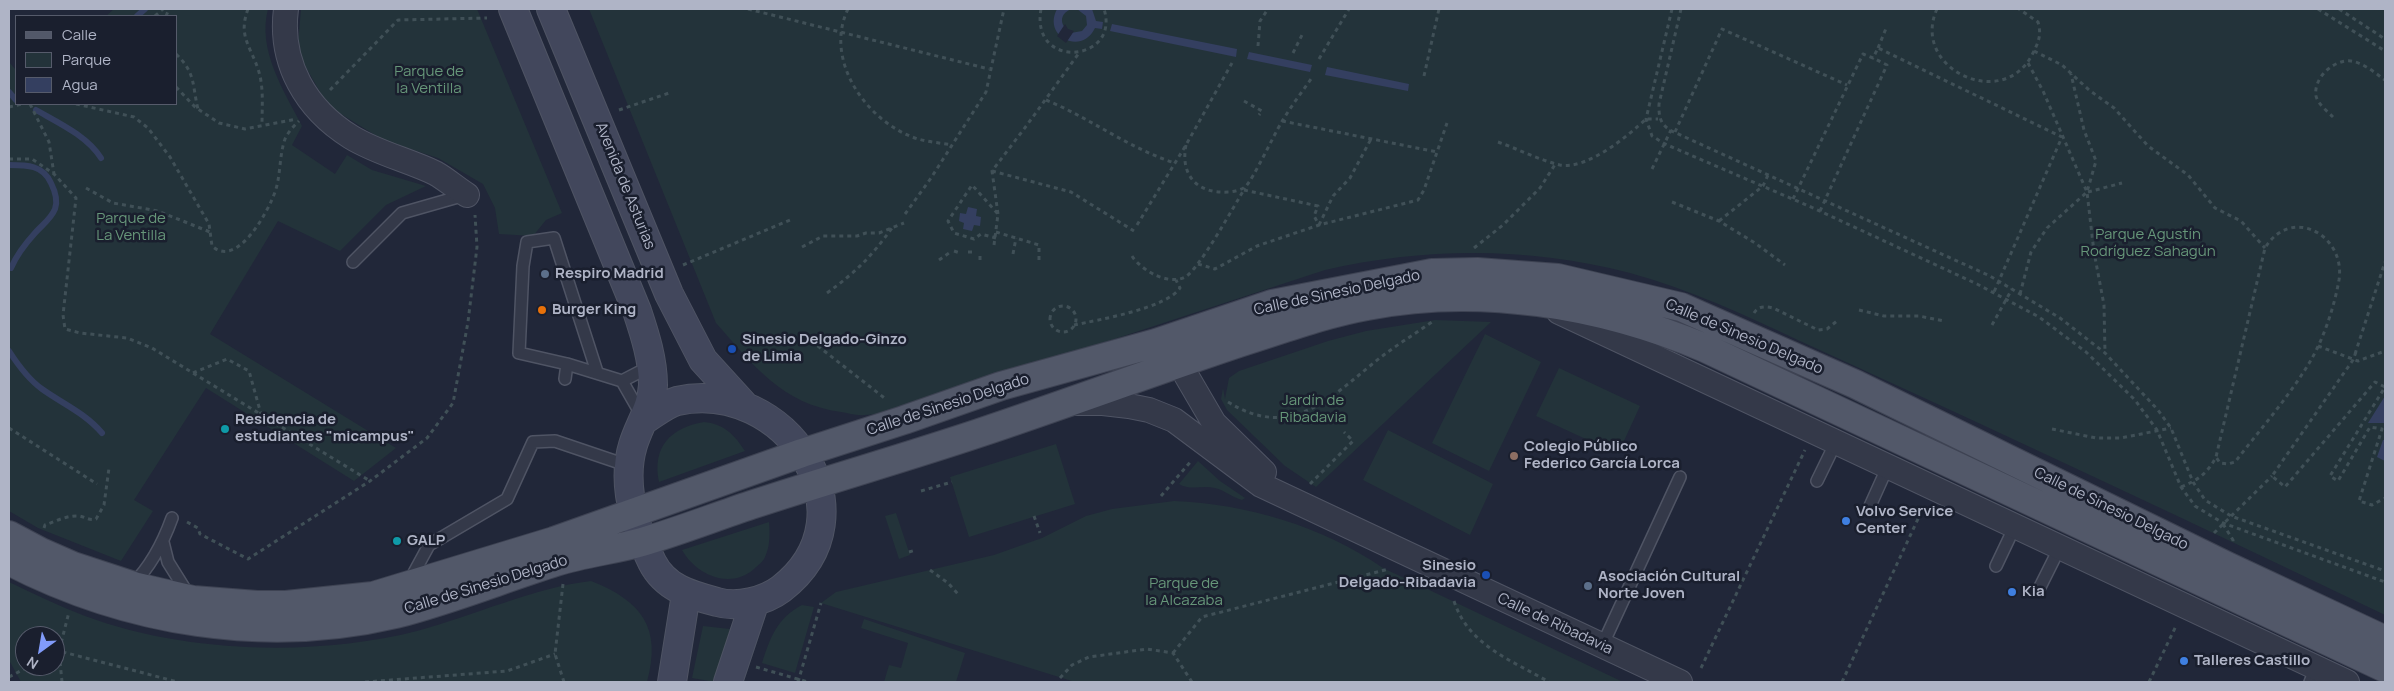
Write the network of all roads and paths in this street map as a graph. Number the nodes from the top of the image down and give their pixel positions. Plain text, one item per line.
1 (248, 9) edge
2 (286, 9) edge
3 (513, 9) edge
4 (551, 9) edge
5 (748, 9) edge
6 (848, 9) edge
7 (1004, 9) edge
8 (1041, 9) edge
9 (1104, 9) edge
10 (1268, 9) edge
11 (1349, 9) edge
12 (1439, 9) edge
13 (1672, 9) edge
14 (1681, 9) edge
15 (1937, 9) edge
16 (2020, 9) edge
17 (2318, 9) edge
18 (2339, 9) edge
19 (487, 18) dead end
20 (1887, 26) dead end
21 (839, 32) junction
22 (1303, 33) dead end
23 (2385, 39) edge
24 (1258, 46) dead end
25 (1878, 48) junction
26 (2034, 51) junction
27 (2385, 51) edge
28 (1079, 53) junction
29 (1293, 53) dead end
30 (178, 56) edge
31 (1873, 58) junction
32 (1319, 59) dead end
33 (1232, 63) dead end
34 (2028, 63) junction
35 (989, 69) junction
36 (2071, 73) junction
37 (1424, 76) dead end
38 (1311, 79) dead end
39 (2385, 80) edge
40 (1848, 85) junction
41 (178, 89) edge
42 (672, 92) dead end
43 (1046, 100) junction
44 (1244, 101) dead end
45 (30, 105) edge
46 (80, 105) edge
47 (314, 107) junction
48 (198, 109) junction
49 (619, 110) dead end
50 (1260, 115) dead end
51 (2333, 117) dead end
52 (1646, 119) junction
53 (1658, 119) junction
54 (1282, 121) junction
55 (1447, 123) dead end
56 (262, 124) junction
57 (1673, 131) junction
58 (2062, 137) junction
59 (1371, 139) junction
60 (1498, 142) dead end
61 (1665, 144) junction
62 (952, 145) junction
63 (1186, 145) junction
64 (1438, 152) junction
65 (9, 159) edge
66 (1175, 163) junction
67 (1556, 163) junction
68 (1652, 169) dead end
69 (992, 171) junction
70 (54, 174) junction
71 (1768, 174) junction
72 (2122, 183) dead end
73 (1763, 186) junction
74 (86, 188) dead end
75 (1245, 188) junction
76 (1799, 188) junction
77 (2087, 192) junction
78 (467, 195) junction
79 (1794, 199) junction
80 (1825, 200) junction
81 (1672, 202) dead end
82 (1820, 211) junction
83 (905, 214) dead end
84 (998, 214) junction
85 (790, 220) dead end
86 (1719, 221) junction
87 (904, 223) dead end
88 (1137, 225) dead end
89 (1319, 225) junction
90 (892, 227) junction
91 (1134, 231) dead end
92 (210, 232) junction
93 (996, 232) junction
94 (996, 238) junction
95 (1016, 238) junction
96 (994, 245) dead end
97 (802, 247) dead end
98 (2265, 248) junction
99 (954, 251) dead end
100 (1471, 252) dead end
101 (948, 253) dead end
102 (960, 253) dead end
103 (980, 254) dead end
104 (1013, 254) dead end
105 (1132, 256) dead end
106 (939, 260) dead end
107 (980, 260) dead end
108 (1040, 260) dead end
109 (353, 262) dead end
110 (2385, 262) edge
111 (1198, 264) junction
112 (1785, 265) dead end
113 (683, 266) dead end
114 (1176, 280) junction
115 (1999, 281) junction
116 (2012, 289) junction
117 (1994, 292) junction
118 (827, 293) dead end
119 (2020, 294) junction
120 (2006, 298) junction
121 (1537, 302) junction
122 (1859, 310) dead end
123 (1752, 316) dead end
124 (1435, 320) dead end
125 (1837, 321) dead end
126 (1944, 321) dead end
127 (1074, 325) junction
128 (1992, 326) dead end
129 (805, 336) dead end
130 (1156, 343) junction
131 (2318, 346) junction
132 (2385, 351) edge
133 (2356, 352) dead end
134 (2105, 353) junction
135 (2353, 360) junction
136 (1180, 363) junction
137 (567, 364) junction
138 (651, 366) junction
139 (597, 372) junction
140 (193, 373) junction
141 (565, 379) dead end
142 (622, 381) junction
143 (1225, 400) dead end
144 (1061, 403) junction
145 (744, 405) junction
146 (893, 405) dead end
147 (261, 414) junction
148 (644, 420) junction
149 (9, 428) edge
150 (2170, 428) junction
151 (2052, 429) dead end
152 (2157, 430) junction
153 (1344, 432) dead end
154 (1836, 442) junction
155 (802, 452) junction
156 (2216, 457) junction
157 (1193, 459) dead end
158 (629, 466) junction
159 (1888, 466) junction
160 (109, 468) dead end
161 (1796, 472) dead end
162 (2272, 476) junction
163 (1680, 477) dead end
164 (370, 481) junction
165 (1817, 481) dead end
166 (952, 482) dead end
167 (2192, 482) junction
168 (1311, 483) dead end
169 (97, 484) dead end
170 (819, 484) junction
171 (2181, 487) junction
172 (921, 491) dead end
173 (1161, 496) dead end
174 (2385, 498) edge
175 (1294, 501) junction
176 (1870, 506) dead end
177 (634, 514) junction
178 (1034, 516) dead end
179 (2231, 516) junction
180 (172, 518) dead end
181 (2223, 523) junction
182 (183, 526) dead end
183 (2016, 526) junction
184 (1915, 527) dead end
185 (42, 531) dead end
186 (1040, 534) dead end
187 (9, 535) edge
188 (2212, 535) dead end
189 (163, 542) junction
190 (643, 542) junction
191 (2060, 547) junction
192 (2233, 547) dead end
193 (916, 550) dead end
194 (909, 552) dead end
195 (9, 561) edge
196 (1996, 566) dead end
197 (1397, 567) dead end
198 (930, 570) dead end
199 (2385, 571) edge
200 (2385, 582) edge
201 (563, 584) dead end
202 (132, 586) junction
203 (406, 587) junction
204 (2040, 587) dead end
205 (686, 594) junction
206 (958, 594) dead end
207 (1452, 594) dead end
208 (192, 600) junction
209 (755, 601) junction
210 (821, 603) dead end
211 (71, 604) dead end
212 (65, 626) edge
213 (2385, 640) edge
214 (2167, 645) dead end
215 (1602, 646) junction
216 (1173, 653) junction
217 (65, 654) edge
218 (555, 654) junction
219 (755, 666) dead end
220 (1701, 668) dead end
221 (2385, 668) edge
222 (2313, 675) edge
223 (1060, 678) dead end
224 (798, 681) edge
225 (178, 682) edge
226 (365, 682) edge
227 (564, 682) edge
228 (672, 682) edge
229 (728, 682) edge
230 (808, 682) edge
231 (1192, 682) edge
232 (1549, 682) edge
233 (1680, 682) edge
234 (1842, 682) edge
235 (2149, 682) edge
236 (2346, 682) edge

1 - 56 path
2 - 47 street
3 - 138 main road
4 - 145 main road, Avenida de Asturias
5 - 21 path
6 - 21 path
7 - 35 path
8 - 28 path
9 - 28 path
10 - 24 path
11 - 32 path
12 - 37 path
13 - 52 path
14 - 53 path
15 - 34 path
16 - 26 path
17 - 27 path
18 - 23 path
19 - 47 path
20 - 25 path
21 - 35 path
21 - 62 path
22 - 29 path
25 - 31 path
25 - 58 path
26 - 34 path
26 - 36 path
28 - 43 path
30 - 48 path
31 - 40 path
31 - 80 path
33 - 63 path
34 - 58 path
35 - 62 path
36 - 77 path
36 - 98 path
38 - 54 path
39 - 51 path
40 - 57 path
40 - 76 path
41 - 48 path
42 - 49 path
43 - 66 path
43 - 69 path
44 - 50 path
45 - 70 path
46 - 92 path
47 - 78 street
48 - 56 path
52 - 53 path
52 - 61 path
52 - 67 path
53 - 57 path
54 - 59 path
54 - 75 path
55 - 64 path
56 - 92 path
57 - 61 path
57 - 71 path
58 - 77 path
58 - 115 path
59 - 64 path
59 - 89 path
60 - 67 path
61 - 68 path
61 - 73 path
62 - 83 path
63 - 66 path
63 - 75 path
64 - 89 path
65 - 70 path
66 - 88 path
67 - 100 path
69 - 84 path
69 - 91 path
70 - 140 path
71 - 73 path
71 - 76 path
72 - 77 path
73 - 79 path
73 - 86 path
74 - 92 path
75 - 89 path
75 - 111 path
76 - 79 path
76 - 80 path
77 - 119 path
77 - 134 path
78 - 109 lane
78 - 164 path
79 - 82 path
80 - 82 path
80 - 115 path
81 - 86 path
82 - 117 path
84 - 93 path
84 - 94 path
85 - 113 path
86 - 112 path
87 - 90 path
89 - 111 path
90 - 97 path
90 - 118 path
93 - 94 path
93 - 95 path
94 - 96 path
95 - 104 path
95 - 108 path
98 - 131 path
98 - 156 path
99 - 102 path
101 - 106 path
103 - 107 path
105 - 114 path
110 - 135 path
111 - 114 path
114 - 127 path
115 - 116 path
115 - 117 path
116 - 119 path
116 - 120 path
117 - 120 path
119 - 134 path
120 - 128 path
120 - 152 path
121 - 136 main road, Calle de Sinesio Delgado
121 - 154 street, Calle de Sinesio Delgado
121 - 221 main road, Calle de Sinesio Delgado
122 - 126 path
123 - 125 path
124 - 143 path
127 - 127 path
129 - 146 path
130 - 136 street, Calle de Ribadavia
130 - 155 main road, Calle de Sinesio Delgado
130 - 213 main road, Calle de Sinesio Delgado
131 - 135 path
131 - 156 path
132 - 135 path
133 - 135 path
134 - 150 path
135 - 162 path
136 - 144 main road, Calle de Sinesio Delgado
136 - 175 street, Calle de Ribadavia
137 - 139 lane
137 - 139 lane
137 - 141 lane
138 - 142 lane
138 - 148 main road
139 - 142 lane
140 - 147 path
140 - 147 path
142 - 148 lane
144 - 170 main road, Calle de Sinesio Delgado
144 - 175 street, Calle de Ribadavia
145 - 148 main road
145 - 155 main road
147 - 164 path
148 - 158 main road
149 - 169 path
150 - 152 path
150 - 167 path
151 - 152 path
152 - 171 path
153 - 168 path
154 - 159 street, Calle de Sinesio Delgado
154 - 165 lane
155 - 170 main road
155 - 177 main road, Calle de Sinesio Delgado
156 - 167 path
157 - 173 path
158 - 177 main road
158 - 203 lane
159 - 176 lane
159 - 183 street, Calle de Sinesio Delgado
160 - 185 path
161 - 220 path
162 - 174 path
162 - 179 path
163 - 215 lane
164 - 182 path
166 - 172 path
167 - 171 path
167 - 179 path
170 - 190 main road, Calle de Sinesio Delgado
170 - 209 main road
171 - 181 path
175 - 215 street, Calle de Ribadavia
177 - 190 main road
177 - 203 main road, Calle de Sinesio Delgado
178 - 186 path
179 - 181 path
179 - 199 path
180 - 189 lane
181 - 188 path
181 - 192 path
181 - 200 path
183 - 191 street, Calle de Sinesio Delgado
183 - 196 lane
184 - 234 path
187 - 202 main road, Calle de Sinesio Delgado
189 - 202 lane
189 - 208 lane
190 - 195 main road, Calle de Sinesio Delgado
190 - 205 main road
191 - 204 lane
191 - 222 street, Calle de Sinesio Delgado
193 - 194 path
197 - 216 path
198 - 206 path
201 - 218 path
202 - 208 main road, Calle de Sinesio Delgado
203 - 208 main road, Calle de Sinesio Delgado
205 - 209 main road
205 - 228 main road
207 - 232 path
209 - 229 main road
210 - 224 path
211 - 212 path
214 - 235 path
215 - 233 street, Calle de Ribadavia
216 - 223 path
216 - 231 path
217 - 225 path
218 - 226 path
218 - 227 path
219 - 224 path
222 - 236 street, Calle de Sinesio Delgado
224 - 230 path

